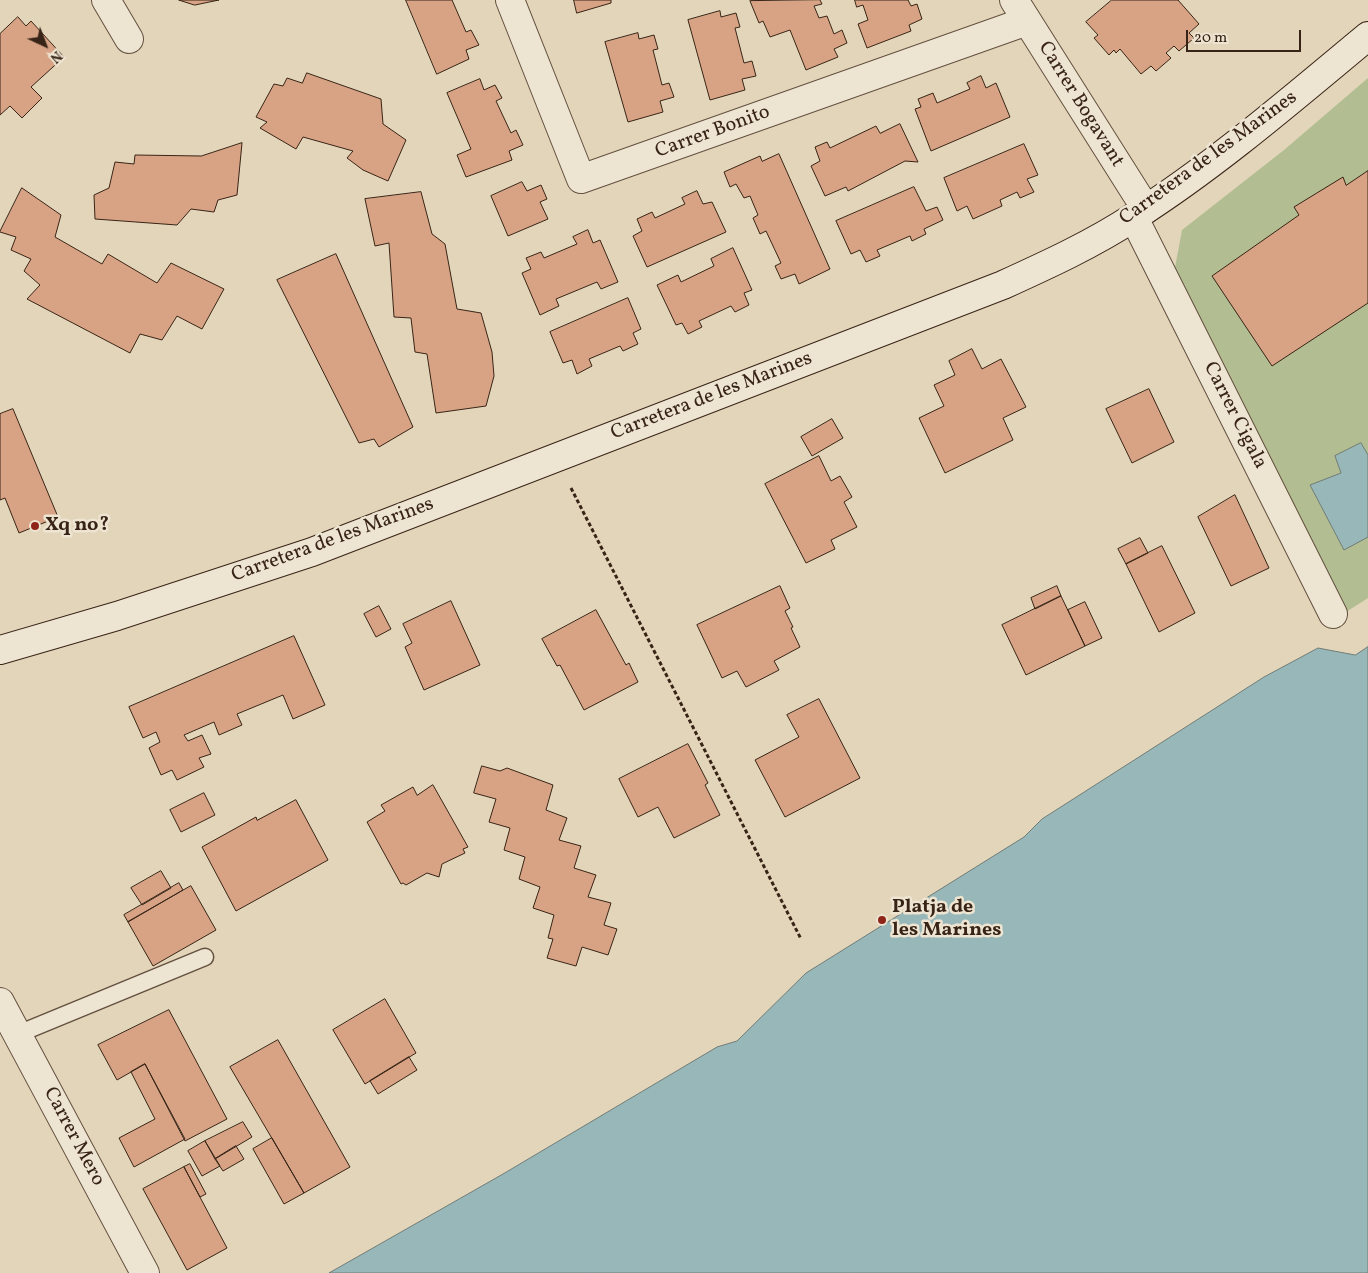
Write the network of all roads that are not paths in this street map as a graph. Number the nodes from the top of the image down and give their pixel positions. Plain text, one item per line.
1 (106, 0) edge
2 (510, 0) edge
3 (1021, 11) edge
4 (1368, 36) edge
5 (128, 39) dead end
6 (1140, 213) junction
7 (1333, 614) dead end
8 (0, 650) edge
9 (205, 957) dead end
10 (0, 1002) edge
11 (18, 1034) junction
12 (145, 1273) edge

1 - 5 street
2 - 3 street, Carrer Bonito
3 - 6 street, Carrer Bogavant
4 - 6 street, Carretera de les Marines
6 - 7 street, Carrer Cigala
6 - 8 street, Carretera de les Marines
9 - 11 lane
10 - 11 street, Carrer Mero
11 - 12 street, Carrer Mero

